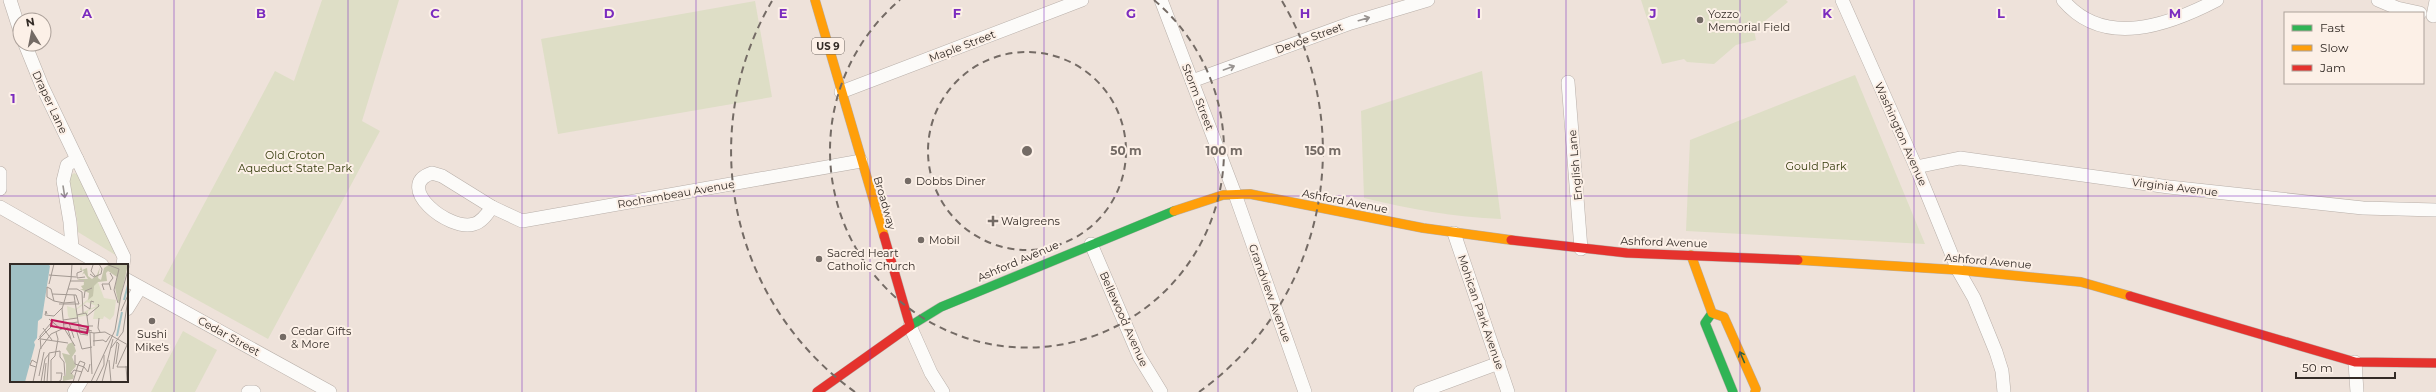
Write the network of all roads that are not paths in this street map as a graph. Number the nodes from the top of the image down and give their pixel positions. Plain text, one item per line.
1 (10, 0) edge
2 (815, 0) edge
3 (1082, 0) edge
4 (1161, 0) edge
5 (1428, 0) edge
6 (1842, 0) edge
7 (2063, 0) edge
8 (2217, 0) edge
9 (2378, 0) edge
10 (2436, 1) edge
11 (14, 12) edge
12 (2418, 12) edge
13 (2428, 14) edge
14 (28, 52) edge
15 (1192, 81) junction
16 (1568, 82) dead end
17 (841, 92) junction
18 (76, 159) junction
19 (861, 161) junction
20 (1916, 167) junction
21 (0, 174) edge
22 (0, 190) edge
23 (1234, 194) junction
24 (0, 208) edge
25 (492, 208) junction
26 (2436, 210) edge
27 (1454, 233) junction
28 (1092, 244) junction
29 (72, 247) junction
30 (1581, 249) junction
31 (1691, 255) junction
32 (100, 264) edge
33 (123, 264) edge
34 (1958, 270) junction
35 (128, 281) edge
36 (140, 288) junction
37 (128, 307) edge
38 (1712, 313) junction
39 (910, 326) junction
40 (2355, 362) junction
41 (1499, 363) junction
42 (2436, 364) edge
43 (80, 382) edge
44 (324, 391) edge
45 (74, 392) edge
46 (248, 392) edge
47 (254, 392) edge
48 (817, 392) edge
49 (943, 392) edge
50 (1161, 392) edge
51 (1305, 392) edge
52 (1420, 392) edge
53 (1508, 392) edge
54 (1733, 392) edge
55 (1755, 392) edge
56 (2004, 392) edge
57 (2357, 392) edge

1 - 11 street
2 - 17 main road, Broadway / US 9
3 - 17 street, Maple Street
4 - 15 street, Storm Street
15 -> 5 street, Devoe Street
6 - 20 street, Washington Avenue
7 - 8 street
9 - 12 street
10 - 13 street
14 - 18 street, Draper Lane
15 - 23 street, Storm Street
16 - 30 street, English Lane
17 - 19 main road, Broadway / US 9
18 -> 29 street
18 - 33 street, Draper Lane
19 - 25 street, Rochambeau Avenue
19 - 39 main road, Broadway / US 9
20 - 26 street, Virginia Avenue
20 - 34 street, Washington Avenue
21 - 22 street
23 - 27 main road, Ashford Avenue
23 - 28 main road, Ashford Avenue
23 - 51 street, Grandview Avenue
24 - 29 street
25 - 25 street, Rochambeau Avenue
27 - 30 main road, Ashford Avenue
27 - 41 street, Mohican Park Avenue
28 - 39 main road, Ashford Avenue
28 - 50 street, Bellewood Avenue
29 - 32 street
30 - 31 main road, Ashford Avenue
31 - 34 main road, Ashford Avenue
31 - 38 main road
34 - 40 main road, Ashford Avenue
34 - 56 street, Washington Avenue
35 - 36 street, Cedar Street
36 - 37 street
36 - 44 street, Cedar Street
38 - 54 main road
55 -> 38 main road
39 - 48 main road
39 - 49 street
40 - 42 main road, Ashford Avenue
40 - 57 street
41 - 52 street
41 - 53 street, Mohican Park Avenue
43 - 45 street
46 - 47 street

